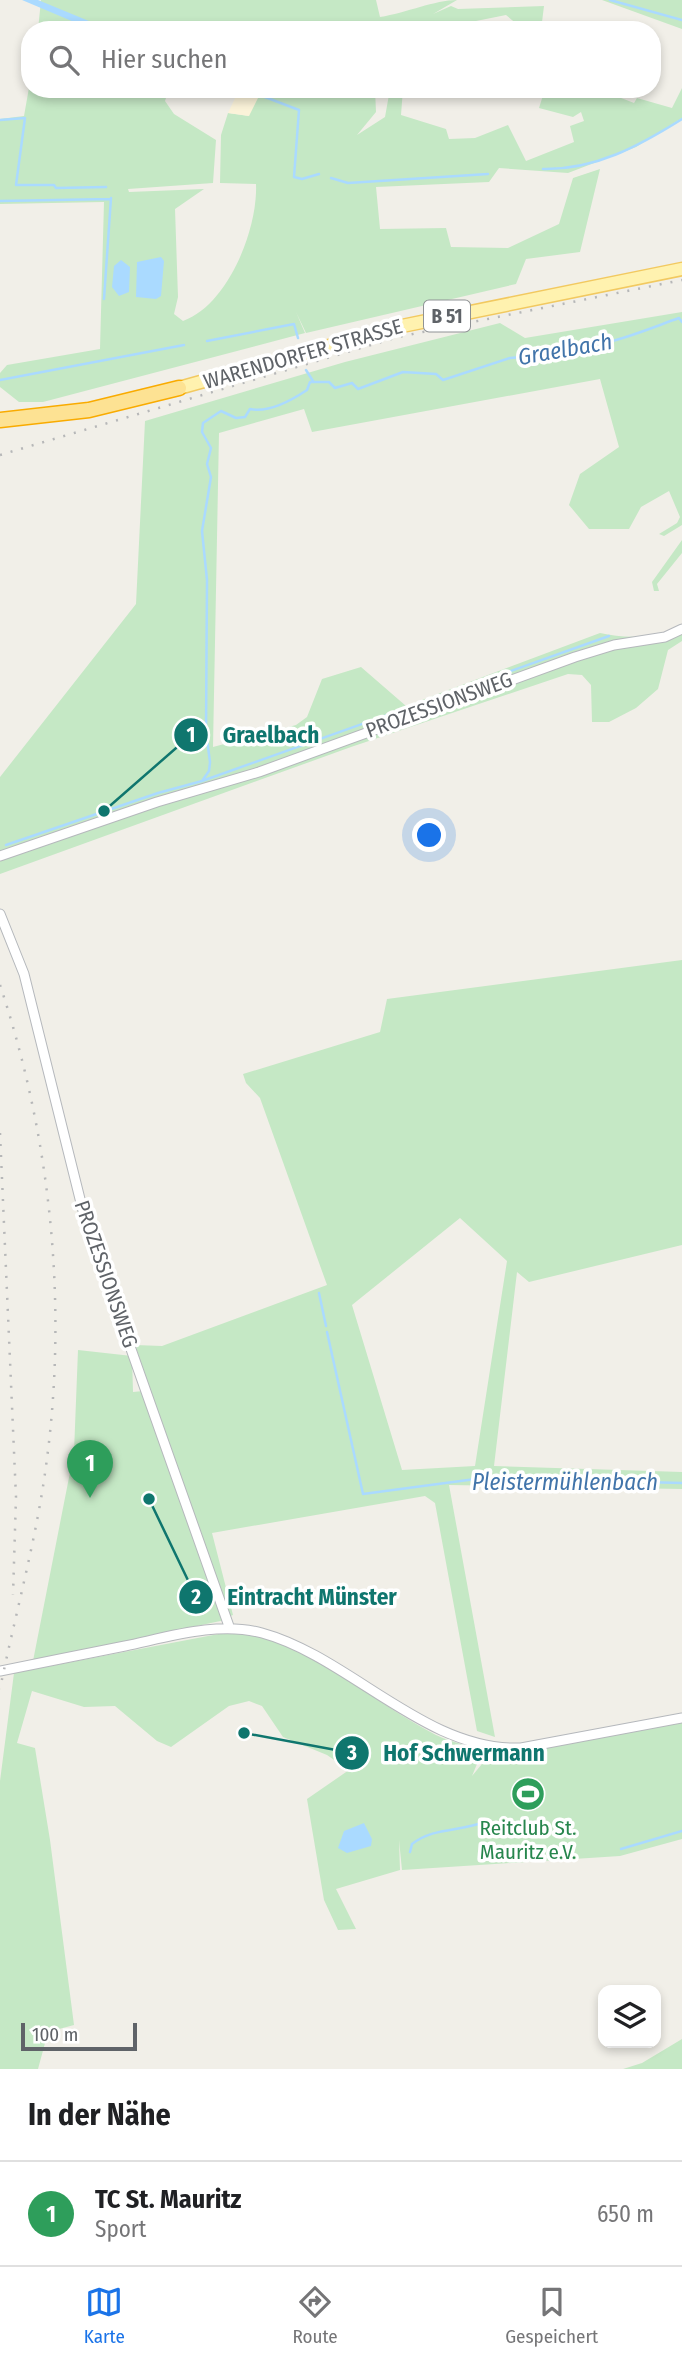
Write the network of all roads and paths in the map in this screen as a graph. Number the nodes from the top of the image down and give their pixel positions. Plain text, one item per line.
1 (682, 269) edge
2 (179, 388) joint
3 (7, 420) edge
4 (0, 429) edge
5 (682, 629) edge
6 (0, 856) edge
7 (0, 914) edge
8 (230, 1629) junction
9 (0, 1671) edge
10 (682, 1718) edge

1 - 2 main road, WARENDORFER STRASSE / B 51
2 - 3 highway, WARENDORFER STRASSE / B 51
3 - 4 highway
5 - 6 street, PROZESSIONSWEG
7 - 8 street, PROZESSIONSWEG
8 - 9 street
8 - 10 street

